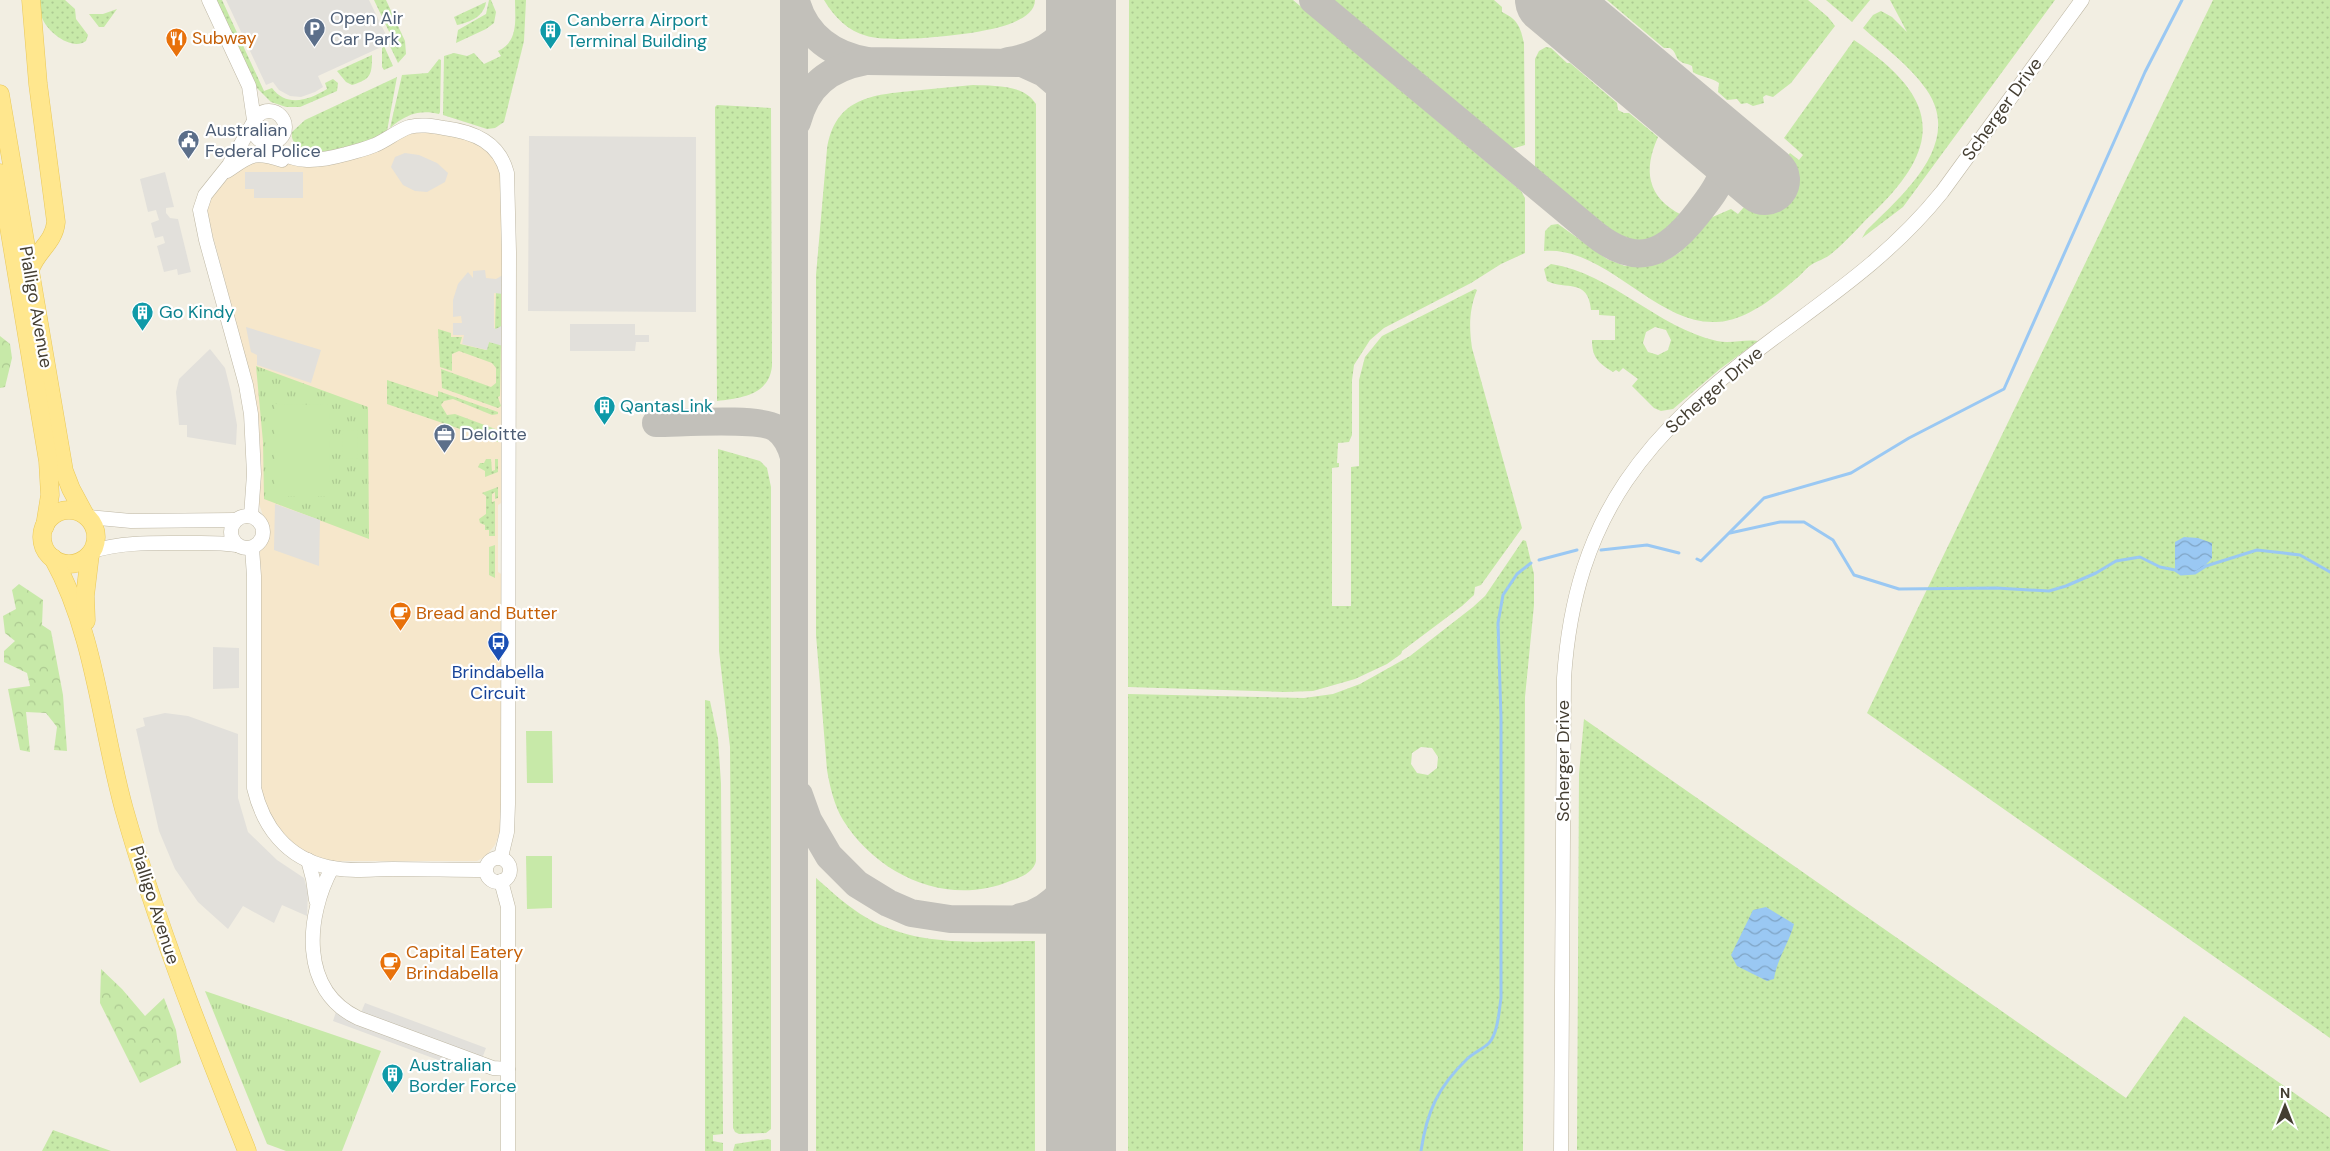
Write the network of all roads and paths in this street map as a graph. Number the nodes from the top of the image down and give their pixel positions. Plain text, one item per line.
1 (31, 0) edge
2 (209, 0) edge
3 (2082, 0) edge
4 (249, 86) junction
5 (0, 94) edge
6 (274, 111) junction
7 (254, 121) junction
8 (284, 133) junction
9 (266, 143) junction
10 (313, 160) junction
11 (225, 169) junction
12 (0, 173) edge
13 (0, 246) edge
14 (30, 270) junction
15 (41, 419) junction
16 (86, 516) junction
17 (250, 516) junction
18 (235, 520) junction
19 (45, 526) junction
20 (237, 545) junction
21 (252, 548) junction
22 (91, 552) junction
23 (53, 558) junction
24 (88, 652) junction
25 (501, 857) junction
26 (308, 860) junction
27 (332, 868) junction
28 (485, 870) junction
29 (501, 882) junction
30 (316, 908) junction
31 (508, 1069) junction
32 (247, 1151) edge
33 (508, 1151) edge
34 (1561, 1151) edge

1 - 14 main road
2 - 4 street
3 - 34 street, Scherger Drive
4 - 6 street
4 - 7 street
5 - 14 main road, Pialligo Avenue
6 - 7 street
6 - 8 street
7 - 9 street
7 - 11 street
8 - 9 street
8 - 10 street
9 - 10 street
9 - 11 street
10 - 11 street
10 - 25 street
11 - 17 street
12 - 15 main road, Pialligo Avenue
13 - 15 main road
14 - 16 main road, Pialligo Avenue
15 - 19 main road, Pialligo Avenue
16 - 18 street
16 - 19 main road
16 - 22 main road
17 - 18 street
17 - 21 street
18 - 20 street
19 - 23 main road
20 - 21 street
20 - 22 street
21 - 26 street
22 - 23 main road
22 - 24 main road, Pialligo Avenue
23 - 24 main road, Pialligo Avenue
24 - 32 main road, Pialligo Avenue
25 - 28 street
25 - 29 street
26 - 27 street
26 - 30 street
27 - 28 street
27 - 30 street
28 - 29 street
29 - 31 street
30 - 31 street
31 - 33 street

